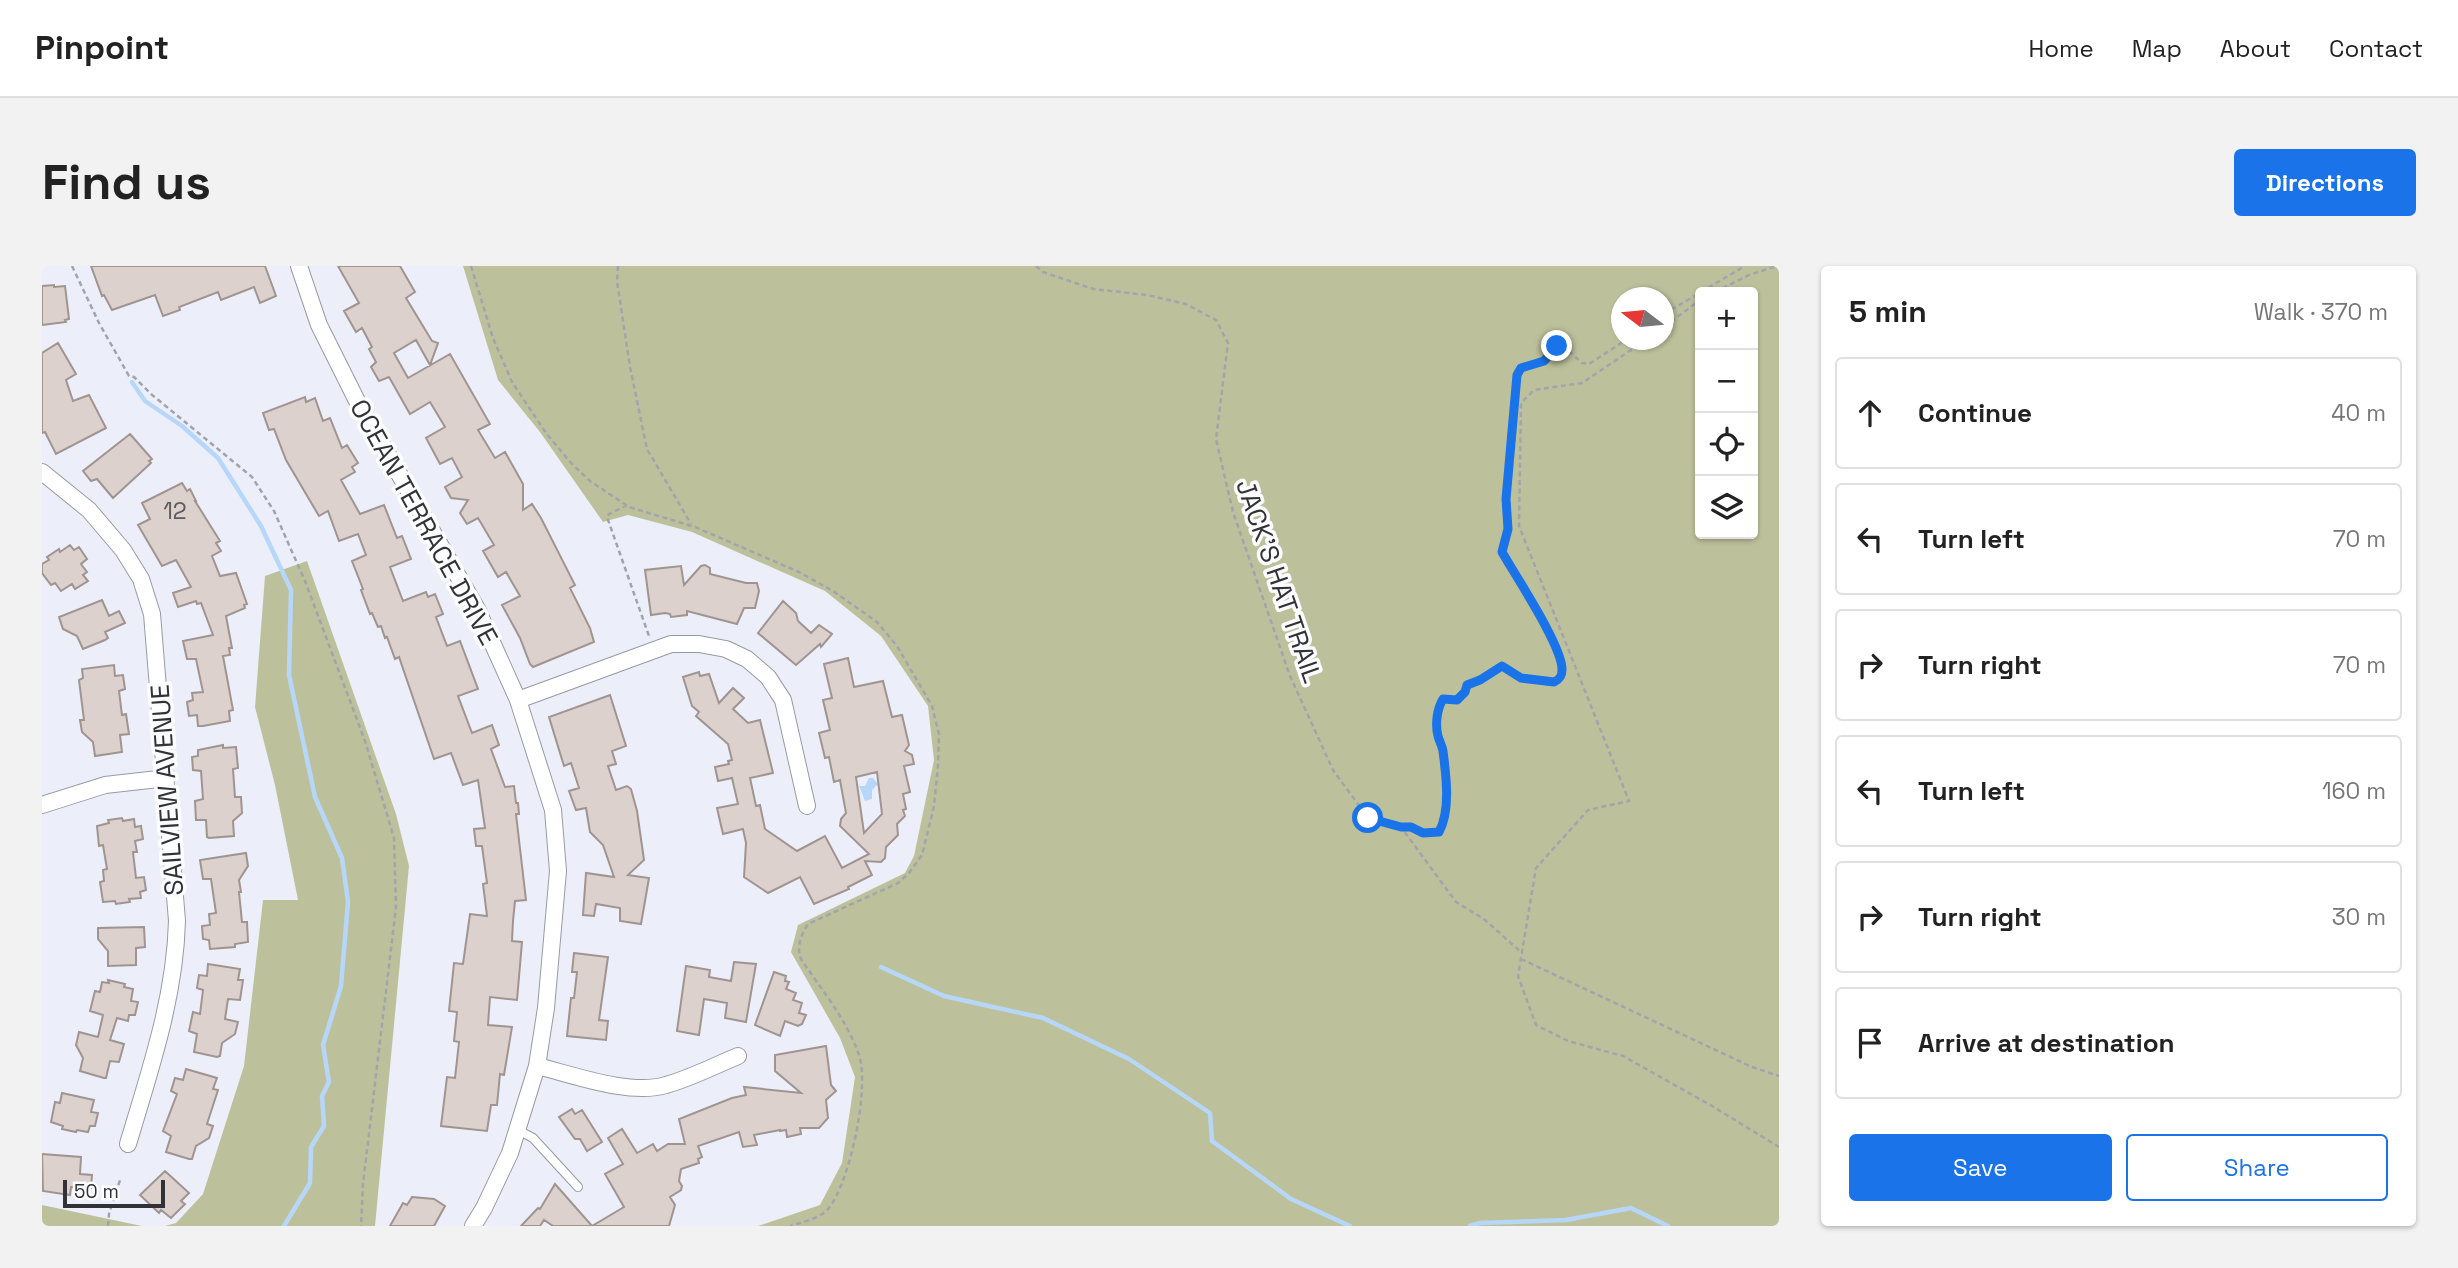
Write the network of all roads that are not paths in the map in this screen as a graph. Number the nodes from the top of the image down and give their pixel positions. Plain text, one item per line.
1 (299, 266) edge
2 (42, 472) edge
3 (518, 701) junction
4 (167, 778) junction
5 (42, 805) edge
6 (807, 806) dead end
7 (738, 1056) dead end
8 (537, 1066) junction
9 (518, 1130) junction
10 (128, 1144) dead end
11 (578, 1187) dead end
12 (473, 1226) edge

1 - 3 street, OCEAN TERRACE DRIVE
2 - 4 street, SAILVIEW AVENUE
3 - 6 street
3 - 8 street, OCEAN TERRACE DRIVE
4 - 5 street
4 - 10 street, SAILVIEW AVENUE
7 - 8 street
8 - 9 street, OCEAN TERRACE DRIVE
9 - 11 lane
9 - 12 street, OCEAN TERRACE DRIVE

